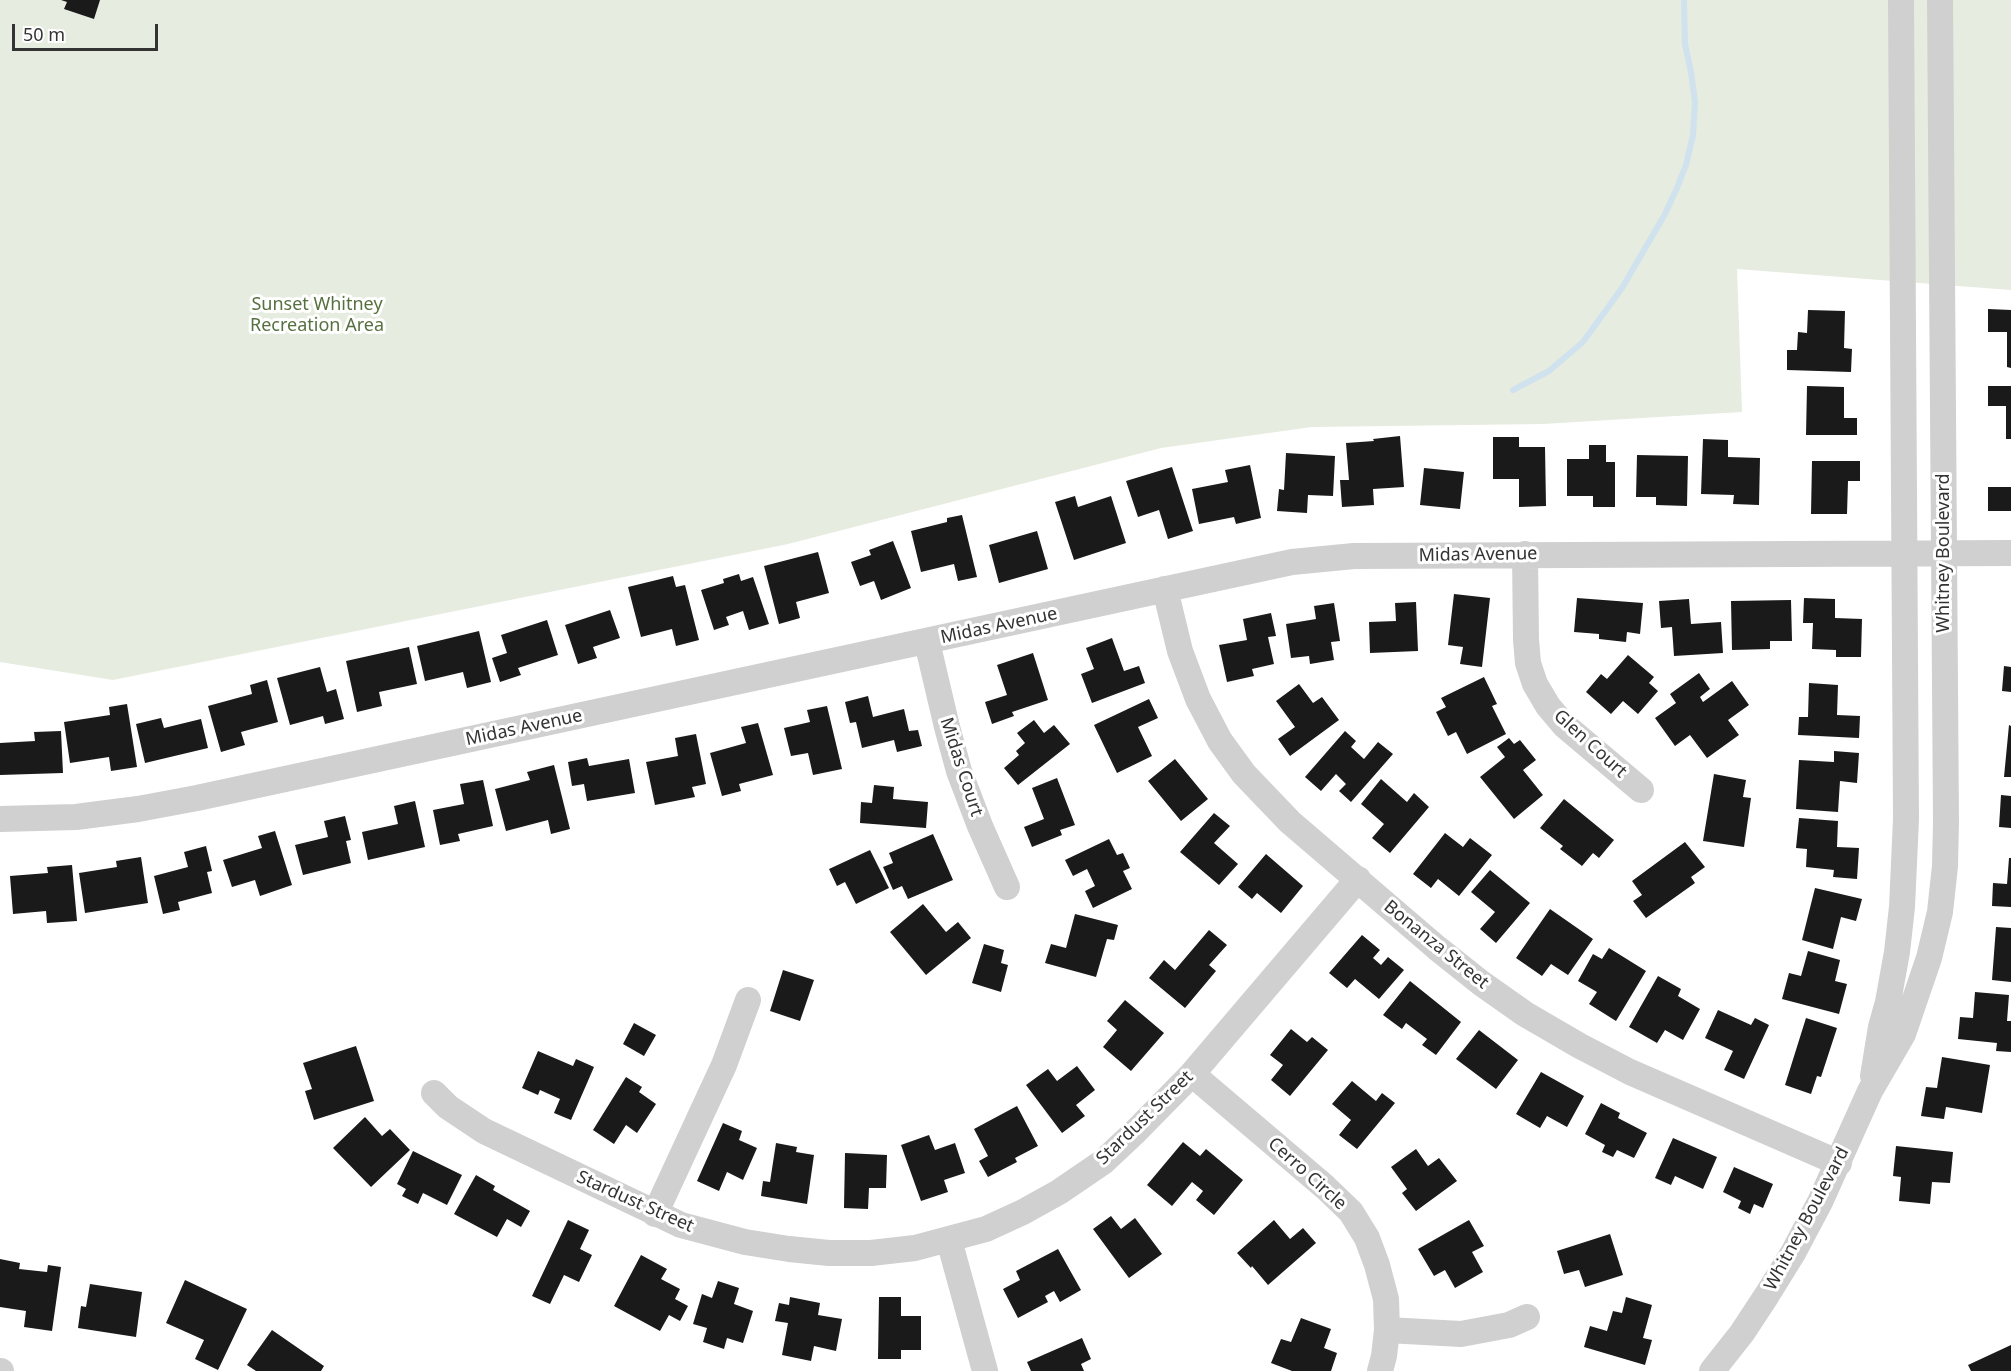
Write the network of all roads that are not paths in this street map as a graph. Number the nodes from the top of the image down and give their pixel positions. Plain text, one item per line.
1 (1901, 0) edge
2 (1941, 0) edge
3 (1905, 553) junction
4 (1944, 553) junction
5 (2011, 553) edge
6 (1525, 554) junction
7 (1166, 589) junction
8 (927, 642) junction
9 (1641, 790) dead end
10 (0, 819) edge
11 (1358, 879) junction
12 (1007, 887) dead end
13 (748, 1000) dead end
14 (1192, 1074) junction
15 (1870, 1091) junction
16 (434, 1093) dead end
17 (1839, 1163) junction
18 (655, 1214) junction
19 (949, 1240) junction
20 (1527, 1317) dead end
21 (1387, 1330) junction
22 (985, 1371) edge
23 (1380, 1371) edge
24 (1712, 1371) edge

1 - 3 street, Whitney Boulevard
2 - 4 street, Whitney Boulevard
3 - 4 street, Midas Avenue
3 - 6 street, Midas Avenue
3 - 15 street, Whitney Boulevard
4 - 5 street, Midas Avenue
4 - 15 street, Whitney Boulevard
6 - 7 street, Midas Avenue
6 - 9 street, Glen Court
7 - 8 street, Midas Avenue
7 - 11 street, Bonanza Street
8 - 10 street, Midas Avenue
8 - 12 street, Midas Court
11 - 14 street, Stardust Street
11 - 17 street, Bonanza Street
13 - 18 street
14 - 19 street, Stardust Street
14 - 21 street, Cerro Circle
15 - 17 street, Whitney Boulevard
16 - 18 street, Stardust Street
17 - 24 street, Whitney Boulevard
18 - 19 street, Stardust Street
19 - 22 street
20 - 21 street
21 - 23 street, Cerro Circle

